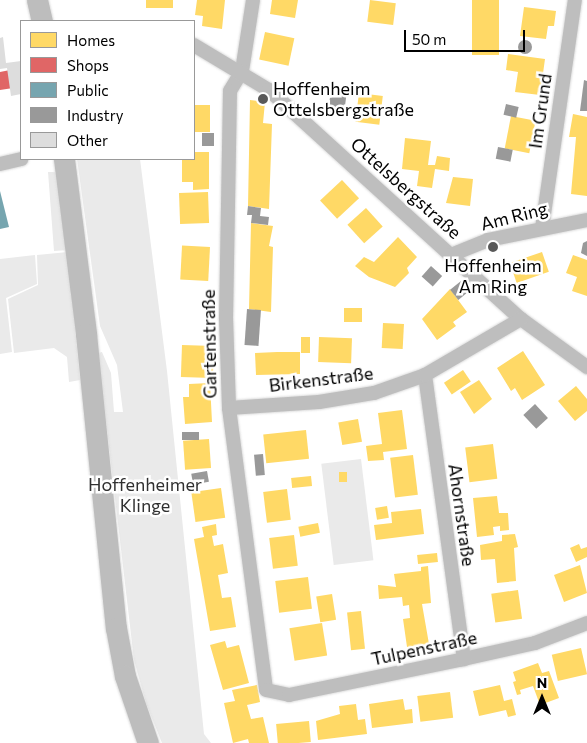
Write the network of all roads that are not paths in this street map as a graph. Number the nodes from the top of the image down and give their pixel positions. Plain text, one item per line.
1 (37, 0) edge
2 (254, 0) edge
3 (574, 0) edge
4 (42, 20) edge
5 (195, 46) edge
6 (242, 71) junction
7 (20, 159) edge
8 (64, 160) edge
9 (0, 164) edge
10 (587, 220) edge
11 (542, 228) junction
12 (451, 254) junction
13 (521, 318) junction
14 (587, 367) edge
15 (425, 375) junction
16 (229, 408) junction
17 (587, 623) edge
18 (464, 659) junction
19 (266, 690) joint
20 (148, 743) edge

1 - 4 main road
2 - 6 street, Gartenstraße
3 - 11 street, Im Grund
5 - 6 street, Ottelsbergstraße
6 - 12 street, Ottelsbergstraße
6 - 16 street, Gartenstraße
7 - 9 street
8 - 20 main road
10 - 11 street, Am Ring
11 - 12 street, Am Ring
12 - 13 street, Ottelsbergstraße
13 - 14 street, Ottelsbergstraße
13 - 15 street, Birkenstraße
15 - 16 street, Birkenstraße
15 - 18 street, Ahornstraße
16 - 19 street, Gartenstraße
17 - 18 street, Tulpenstraße
18 - 19 street, Tulpenstraße

